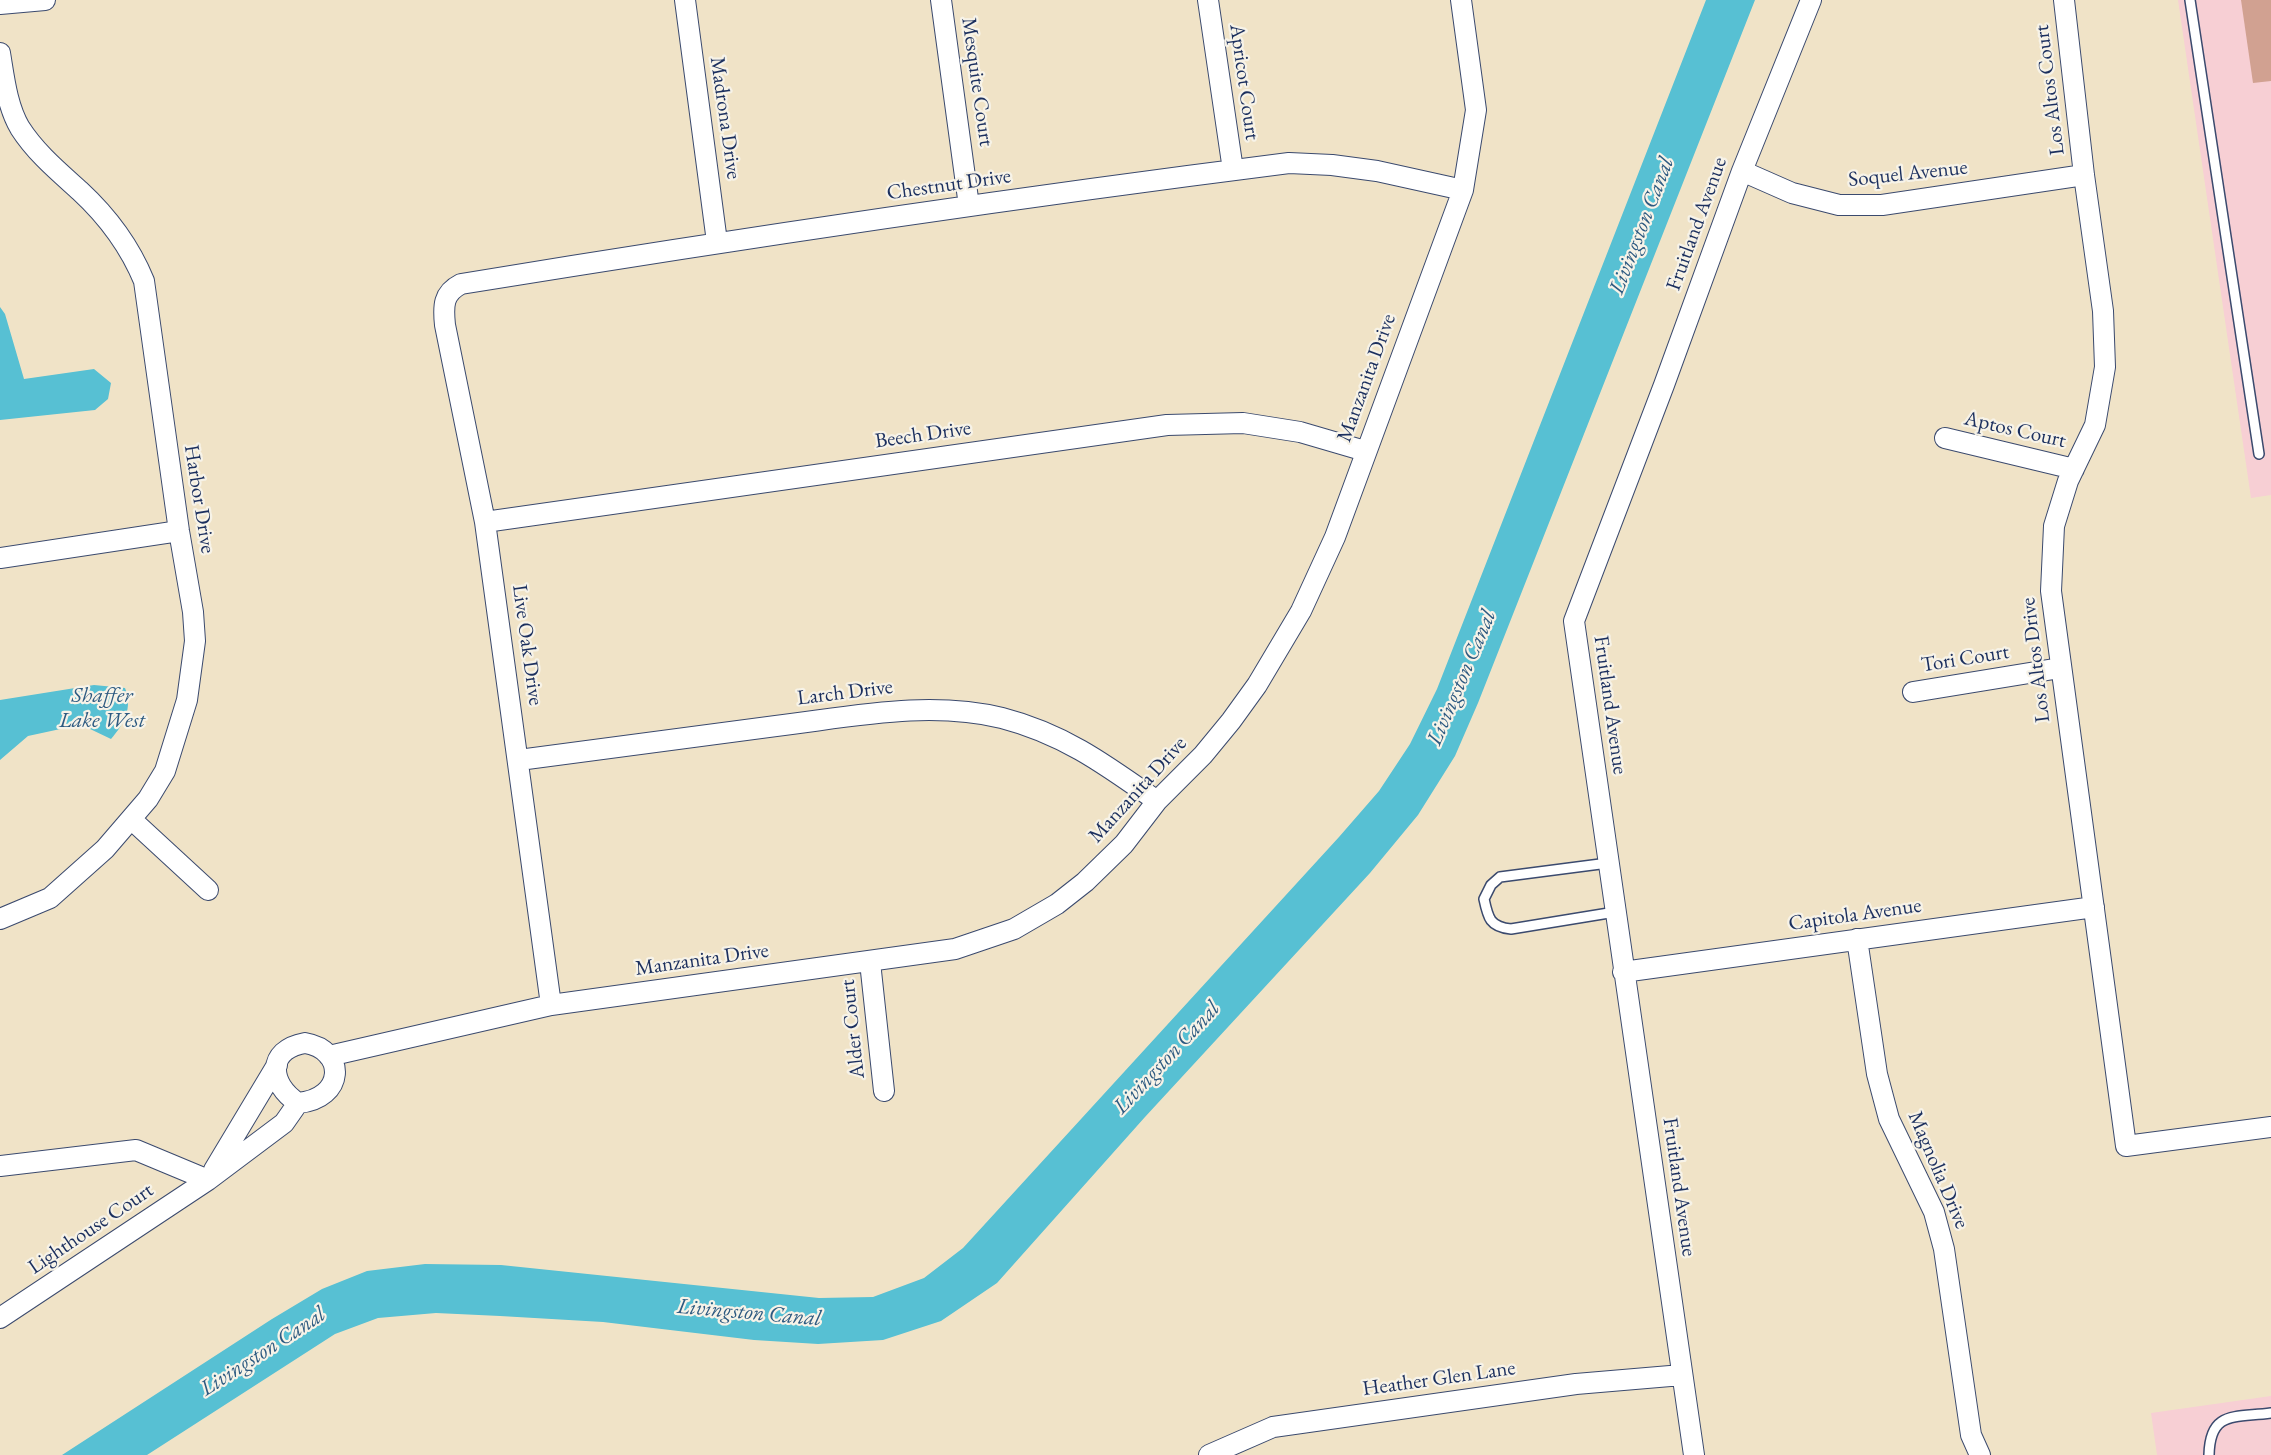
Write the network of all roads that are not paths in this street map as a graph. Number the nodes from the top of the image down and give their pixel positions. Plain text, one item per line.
1 (45, 0) edge
2 (684, 0) edge
3 (942, 0) edge
4 (1208, 0) edge
5 (1461, 0) edge
6 (1812, 0) edge
7 (2064, 0) edge
8 (2190, 0) edge
9 (0, 4) edge
10 (0, 53) edge
11 (1233, 170) junction
12 (1742, 171) junction
13 (2084, 174) junction
14 (1462, 190) junction
15 (969, 206) junction
16 (717, 242) junction
17 (446, 294) joint
18 (1945, 438) dead end
19 (1365, 451) junction
20 (2259, 454) dead end
21 (2074, 469) junction
22 (485, 522) junction
23 (179, 531) junction
24 (0, 558) edge
25 (2060, 668) junction
26 (1913, 692) dead end
27 (519, 760) junction
28 (1157, 801) junction
29 (131, 819) junction
30 (1608, 863) junction
31 (208, 890) dead end
32 (2094, 907) junction
33 (1615, 912) junction
34 (0, 919) edge
35 (1857, 939) junction
36 (870, 962) junction
37 (1623, 972) junction
38 (551, 1005) junction
39 (329, 1056) junction
40 (277, 1065) junction
41 (884, 1091) dead end
42 (298, 1103) junction
43 (2271, 1127) edge
44 (0, 1166) edge
45 (208, 1180) junction
46 (0, 1318) edge
47 (1682, 1375) junction
48 (2271, 1413) edge
49 (1209, 1455) edge
50 (1694, 1455) edge
51 (1980, 1455) edge
52 (2209, 1455) edge

1 - 9 street
2 - 16 street, Madrona Drive
3 - 15 street, Mesquite Court
4 - 11 street, Apricot Court
5 - 14 street, Manzanita Drive
6 - 12 street, Fruitland Avenue
7 - 13 street, Los Altos Court
8 - 20 lane
10 - 23 street, Harbor Drive
11 - 14 street, Chestnut Drive
11 - 15 street, Chestnut Drive
12 - 13 street, Soquel Avenue
12 - 30 street, Fruitland Avenue
13 - 21 street, Los Altos Drive
14 - 19 street, Manzanita Drive
15 - 16 street, Chestnut Drive
16 - 17 street, Chestnut Drive
17 - 22 street, Live Oak Drive
18 - 21 street, Aptos Court
19 - 22 street, Beech Drive
19 - 28 street, Manzanita Drive
21 - 25 street, Los Altos Drive
22 - 27 street, Live Oak Drive
23 - 24 street
23 - 29 street, Harbor Drive
25 - 26 street, Tori Court
25 - 32 street, Los Altos Drive
27 - 28 street, Larch Drive
27 - 38 street, Live Oak Drive
28 - 36 street, Manzanita Drive
29 - 31 street
29 - 34 street, Harbor Drive
30 - 33 street, Fruitland Avenue
30 - 33 lane
32 - 35 street, Capitola Avenue
32 - 43 street, Los Altos Drive
33 - 37 street, Fruitland Avenue
35 - 37 street, Capitola Avenue
35 - 51 street, Magnolia Drive
36 - 38 street, Manzanita Drive
36 - 41 street, Alder Court
37 - 47 street, Fruitland Avenue
38 - 39 street, Manzanita Drive
39 - 40 street
39 - 42 street
40 - 42 street
40 - 45 street, Lighthouse Court
42 - 45 street, Lighthouse Court
44 - 45 street, Lighthouse Court
45 - 46 street, Lighthouse Court
47 - 49 street, Heather Glen Lane
47 - 50 street, Fruitland Avenue
48 - 52 lane

